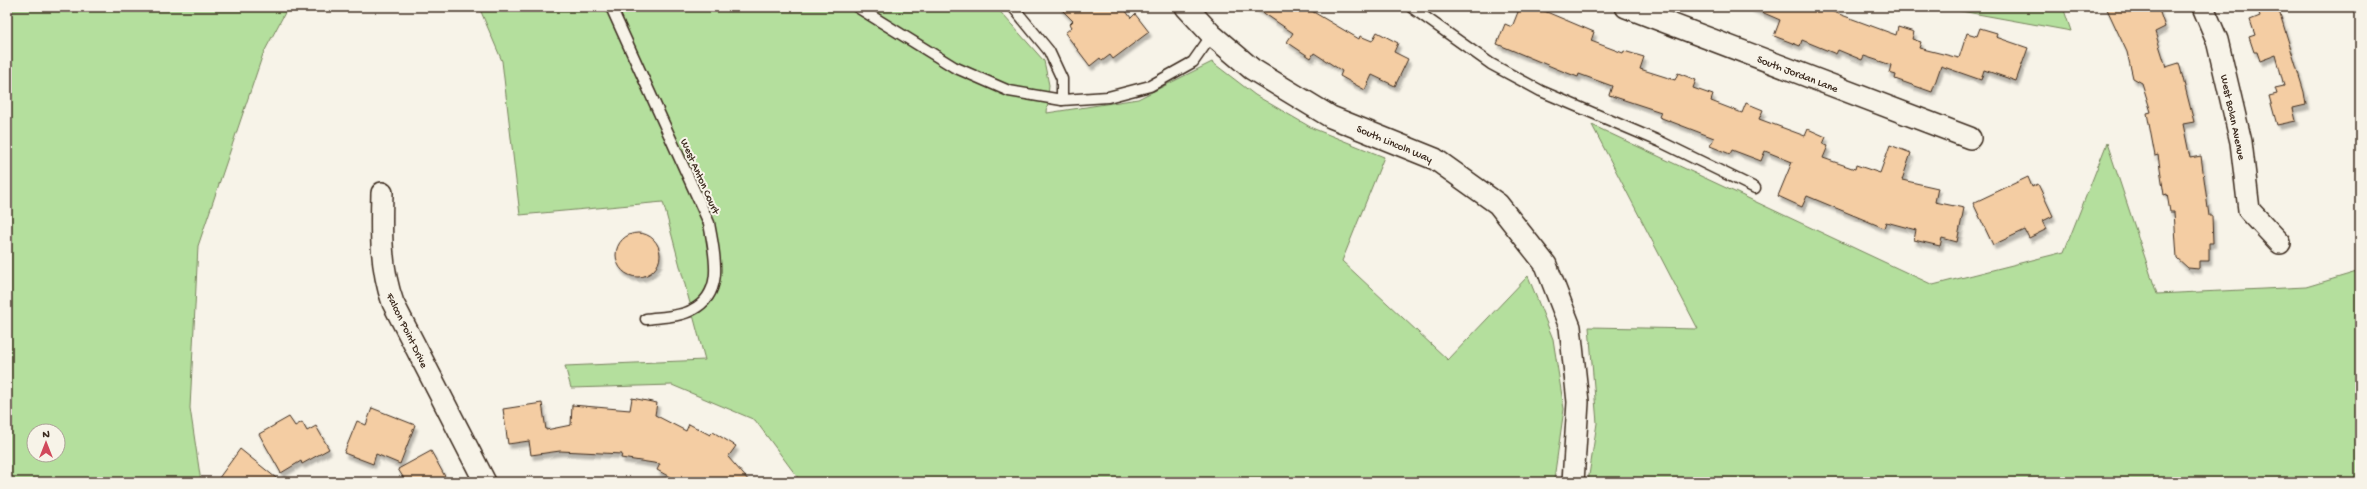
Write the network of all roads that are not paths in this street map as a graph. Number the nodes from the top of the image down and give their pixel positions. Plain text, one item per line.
1 (611, 7) edge
2 (857, 7) edge
3 (1014, 7) edge
4 (1186, 7) edge
5 (1411, 7) edge
6 (1626, 7) edge
7 (2203, 7) edge
8 (1212, 35) junction
9 (1062, 100) junction
10 (1970, 138) dead end
11 (1756, 188) dead end
12 (382, 193) dead end
13 (2280, 243) dead end
14 (646, 319) dead end
15 (485, 482) edge
16 (1573, 482) edge

1 - 14 lane, West Anton Court
2 - 9 lane
3 - 9 lane
4 - 8 street, South Lincoln Way
5 - 11 lane
6 - 10 street, South Jordan Lane
7 - 13 street, West Bolan Avenue
8 - 9 lane
8 - 16 street, South Lincoln Way
12 - 15 street, Falcon Point Drive

